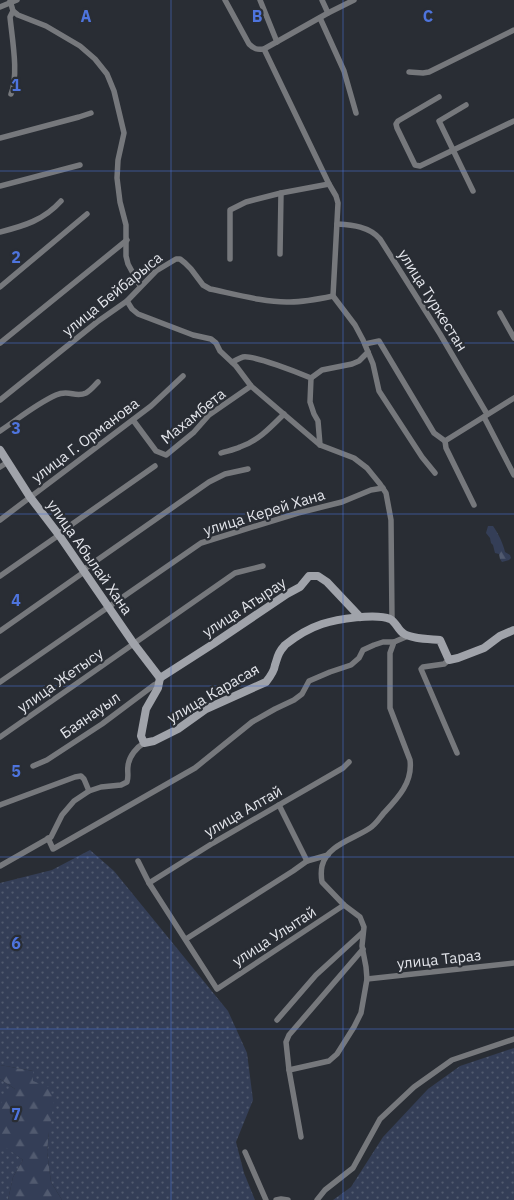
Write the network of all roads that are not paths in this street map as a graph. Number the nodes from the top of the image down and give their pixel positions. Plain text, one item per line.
1 (225, 0) edge
2 (260, 0) edge
3 (322, 0) edge
4 (354, 0) edge
5 (13, 1) edge
6 (0, 7) edge
7 (13, 11) junction
8 (328, 13) junction
9 (320, 18) junction
10 (514, 30) edge
11 (277, 42) junction
12 (264, 49) junction
13 (409, 72) dead end
14 (11, 94) dead end
15 (440, 97) dead end
16 (466, 105) dead end
17 (91, 113) dead end
18 (356, 113) dead end
19 (514, 121) edge
20 (0, 138) edge
21 (454, 150) junction
22 (80, 165) dead end
23 (329, 184) junction
24 (0, 186) edge
25 (473, 191) dead end
26 (281, 193) junction
27 (61, 201) dead end
28 (86, 214) dead end
29 (337, 224) junction
30 (0, 232) edge
31 (127, 240) junction
32 (280, 254) dead end
33 (230, 260) dead end
34 (140, 286) junction
35 (0, 287) edge
36 (333, 296) junction
37 (127, 301) junction
38 (500, 314) dead end
39 (514, 338) edge
40 (0, 343) edge
41 (365, 344) junction
42 (368, 352) junction
43 (232, 362) junction
44 (183, 376) dead end
45 (311, 378) junction
46 (98, 382) dead end
47 (251, 386) junction
48 (514, 398) edge
49 (0, 400) edge
50 (284, 414) junction
51 (486, 416) junction
52 (133, 420) junction
53 (0, 431) edge
54 (446, 441) junction
55 (320, 445) junction
56 (0, 450) edge
57 (221, 453) dead end
58 (8, 462) junction
59 (155, 466) dead end
60 (0, 467) edge
61 (248, 469) dead end
62 (435, 473) dead end
63 (514, 475) edge
64 (382, 488) junction
65 (30, 497) junction
66 (474, 505) dead end
67 (0, 520) edge
68 (59, 535) junction
69 (263, 566) dead end
70 (84, 571) junction
71 (0, 576) edge
72 (108, 606) junction
73 (360, 617) junction
74 (392, 620) junction
75 (514, 630) edge
76 (0, 631) edge
77 (408, 636) junction
78 (394, 642) junction
79 (134, 644) junction
80 (449, 660) junction
81 (160, 680) junction
82 (0, 682) edge
83 (0, 737) edge
84 (144, 743) junction
85 (457, 753) dead end
86 (349, 762) dead end
87 (33, 766) dead end
88 (89, 791) junction
89 (279, 804) junction
90 (0, 806) edge
91 (48, 838) junction
92 (328, 855) junction
93 (138, 861) dead end
94 (307, 861) junction
95 (0, 866) edge
96 (149, 883) junction
97 (344, 905) junction
98 (364, 932) junction
99 (186, 939) junction
100 (363, 949) junction
101 (514, 963) edge
102 (366, 979) junction
103 (277, 1020) dead end
104 (514, 1039) edge
105 (289, 1070) junction
106 (302, 1136) dead end
107 (245, 1152) dead end
108 (266, 1200) edge
109 (276, 1200) edge
110 (288, 1200) edge
111 (317, 1200) edge

1 - 12 street
2 - 11 street
3 - 8 street
4 - 8 street
5 - 6 street
5 - 7 street
7 - 14 street
7 - 31 street
8 - 9 street
9 - 11 street
9 - 18 street
10 - 13 street
11 - 12 street
12 - 23 street
15 - 21 street
16 - 21 street
17 - 20 street
19 - 21 street
21 - 25 street
22 - 24 street
23 - 26 street
23 - 29 street
26 - 32 street
26 - 33 street
27 - 30 street
28 - 35 street
29 - 36 street
29 - 51 street, улица Туркестан
31 - 34 street
31 - 40 street
34 - 36 street, улица Бейбарыса
34 - 37 street, улица Бейбарыса
36 - 41 street
37 - 43 street
37 - 49 street, улица Бейбарыса
38 - 39 street
41 - 42 street
41 - 54 street
42 - 45 street
42 - 62 street
43 - 45 street
43 - 47 street
44 - 52 street, улица Г. Орманова
45 - 55 street
46 - 53 street
47 - 50 street
47 - 52 street, Махамбета
48 - 51 street
50 - 55 street
50 - 57 street
51 - 54 street
51 - 63 street, улица Туркестан
52 - 65 street, улица Г. Орманова
54 - 66 street
55 - 64 street
56 - 58 street, улица Абылай Хана
58 - 60 street
58 - 65 street, улица Абылай Хана
59 - 68 street
61 - 70 street
64 - 72 street, улица Керей Хана
64 - 74 street
65 - 67 street, улица Г. Орманова
65 - 68 street, улица Абылай Хана
68 - 70 street, улица Абылай Хана
68 - 71 street
69 - 79 street, улица Жетысу
70 - 72 street, улица Абылай Хана
70 - 76 street
72 - 79 street, улица Абылай Хана
72 - 82 street, улица Керей Хана
73 - 74 street, улица Карасая
73 - 81 street, улица Атырау
73 - 84 street, улица Карасая
74 - 77 street
75 - 80 street
77 - 78 street
77 - 80 street
78 - 91 street
78 - 92 street
79 - 81 street, улица Абылай Хана
79 - 83 street, улица Жетысу
80 - 85 street
81 - 84 street
81 - 87 street, Баянауыл
84 - 88 street
86 - 89 street, улица Алтай
88 - 90 street
88 - 91 street
89 - 94 street
89 - 96 street, улица Алтай
91 - 95 street
92 - 94 street
92 - 97 street
93 - 96 street
94 - 99 street
96 - 99 street
97 - 98 street
97 - 99 street, улица Улытай
98 - 100 street
98 - 103 street
100 - 102 street
100 - 105 street
101 - 102 street, улица Тараз
102 - 105 street
104 - 111 street
105 - 106 street
107 - 108 street
109 - 110 street

